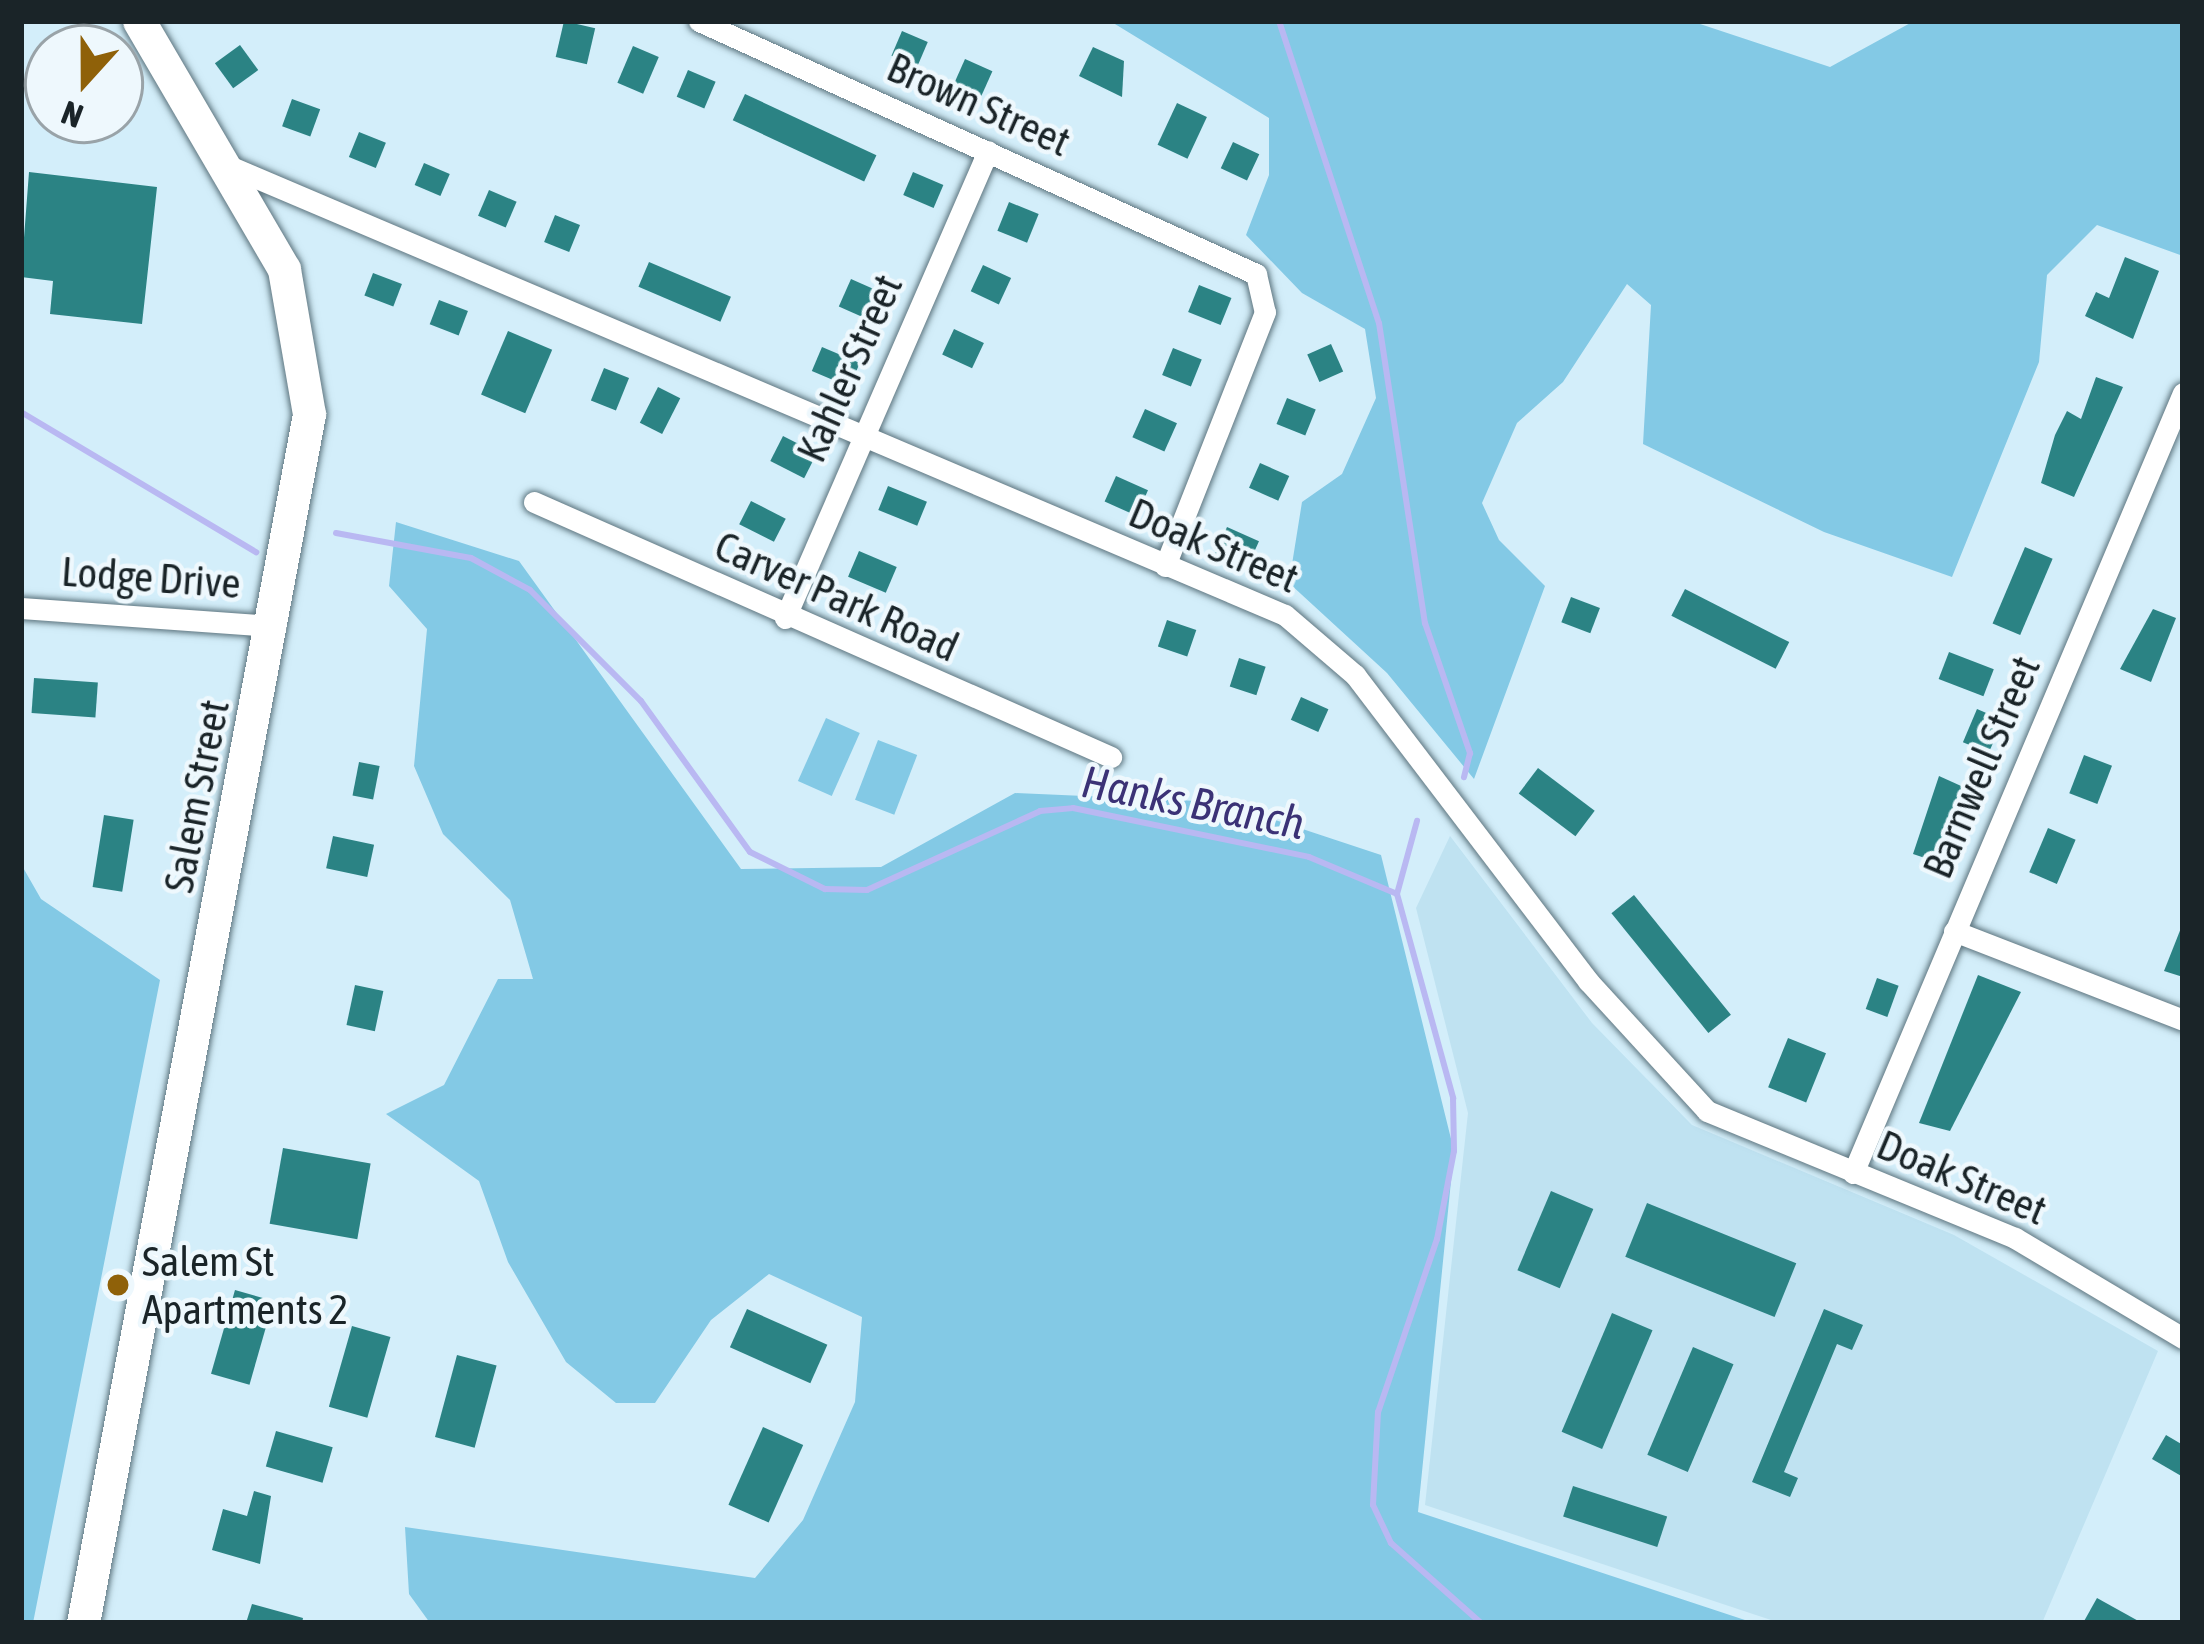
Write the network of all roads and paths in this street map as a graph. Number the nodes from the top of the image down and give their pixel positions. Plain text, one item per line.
1 (139, 21) edge
2 (699, 21) edge
3 (988, 152) junction
4 (223, 164) junction
5 (2183, 393) edge
6 (861, 436) junction
7 (534, 502) dead end
8 (1166, 566) junction
9 (21, 608) edge
10 (785, 618) junction
11 (275, 626) junction
12 (1111, 758) dead end
13 (1954, 931) junction
14 (2183, 1020) edge
15 (1853, 1173) junction
16 (2180, 1329) edge
17 (83, 1623) edge

1 - 4 main road, Salem Street
2 - 3 street, Brown Street
3 - 6 street, Kahler Street
3 - 8 street, Brown Street
4 - 6 street, Doak Street
4 - 11 main road, Salem Street
5 - 13 street, Barnwell Street
6 - 8 street, Doak Street
6 - 10 street, Kahler Street
7 - 10 street, Carver Park Road
8 - 15 street, Doak Street
9 - 11 street, Lodge Drive
10 - 12 street, Carver Park Road
11 - 17 main road, Salem Street
13 - 14 street
13 - 15 street, Barnwell Street
15 - 16 street, Doak Street

